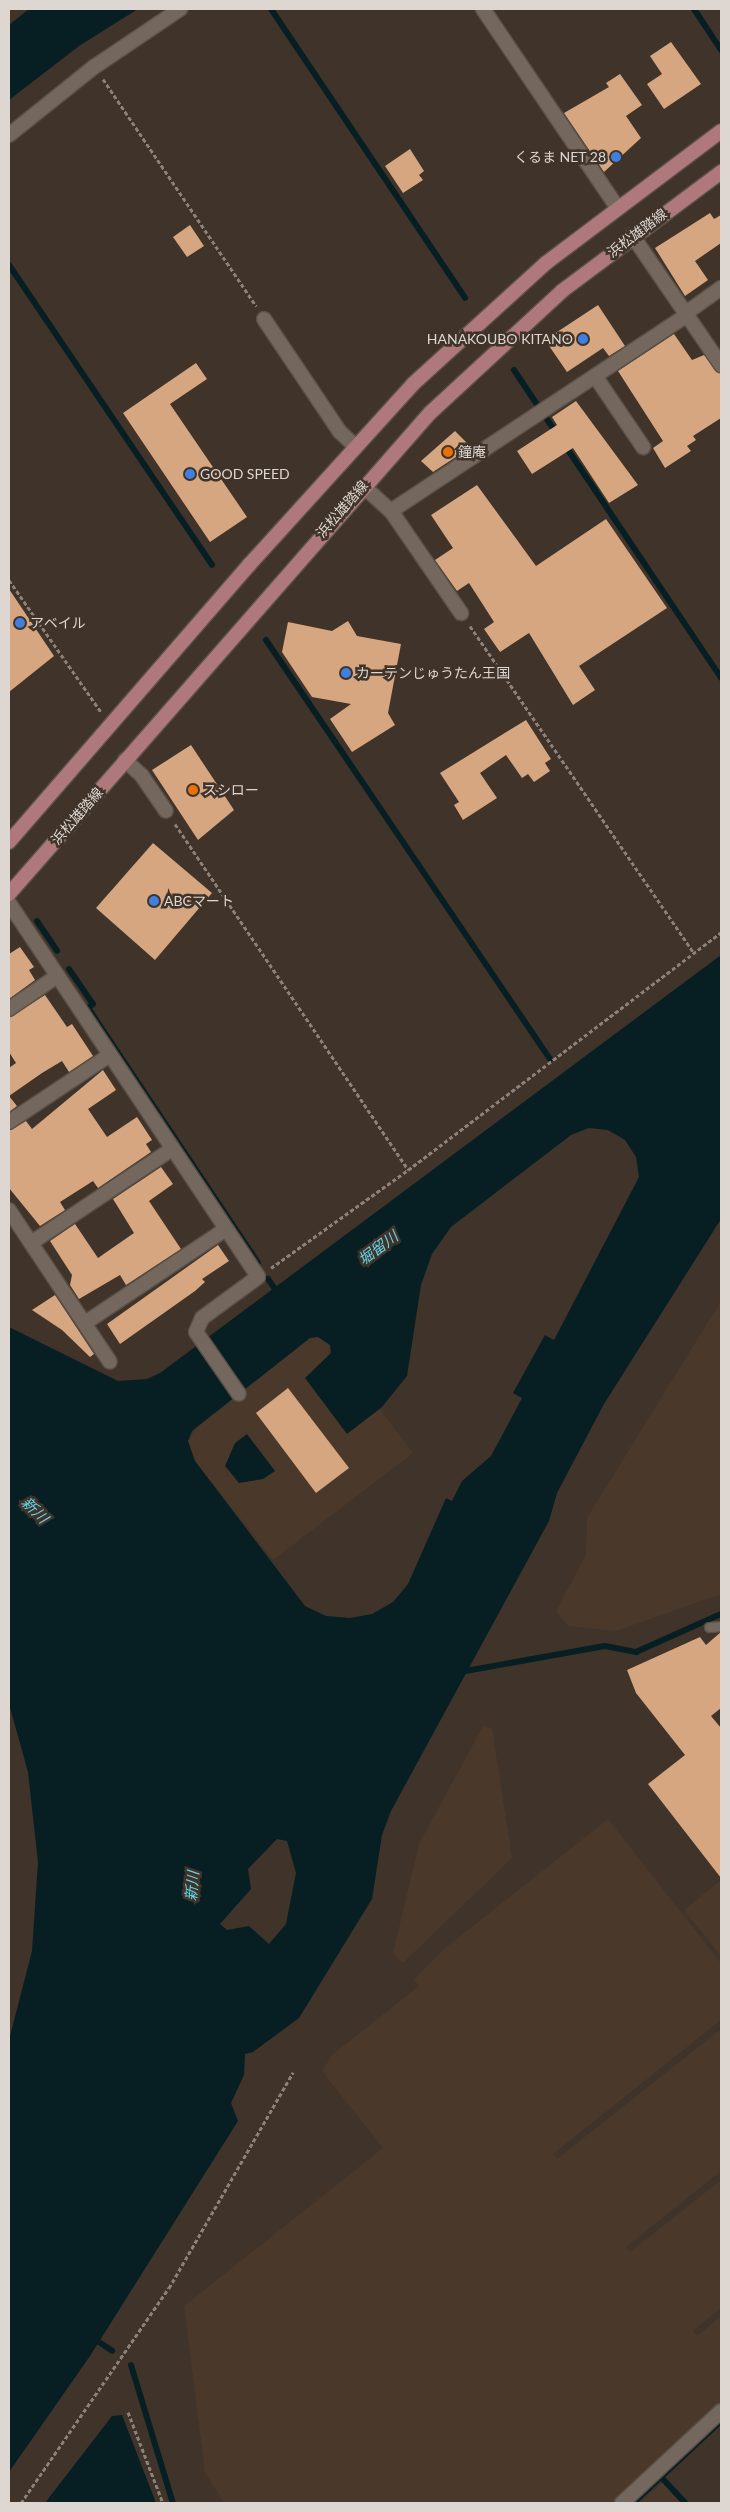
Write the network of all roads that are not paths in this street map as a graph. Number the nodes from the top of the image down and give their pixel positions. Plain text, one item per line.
1 (180, 9) edge
2 (483, 9) edge
3 (721, 131) edge
4 (9, 135) edge
5 (721, 172) edge
6 (616, 206) junction
7 (632, 235) junction
8 (721, 288) edge
9 (686, 314) junction
10 (264, 319) road end
11 (721, 365) edge
12 (595, 376) junction
13 (355, 446) junction
14 (643, 447) dead end
15 (363, 486) junction
16 (391, 511) junction
17 (461, 613) road end
18 (125, 760) junction
19 (166, 811) road end
20 (9, 842) edge
21 (9, 894) edge
22 (9, 903) edge
23 (58, 976) junction
24 (9, 1009) edge
25 (110, 1055) junction
26 (9, 1122) edge
27 (172, 1149) junction
28 (9, 1210) edge
29 (226, 1229) junction
30 (31, 1243) junction
31 (85, 1323) junction
32 (110, 1362) dead end
33 (239, 1394) dead end
34 (721, 1626) edge
35 (709, 1627) dead end
36 (721, 2411) edge
37 (622, 2503) edge

1 - 4 street
2 - 6 street
3 - 6 main road
5 - 7 main road, 浜松雄踏線
6 - 13 main road
7 - 9 street
7 - 15 main road, 浜松雄踏線
8 - 9 street
9 - 11 street
9 - 12 street
10 - 13 street
12 - 14 street
12 - 16 street
13 - 20 main road
15 - 16 street
15 - 18 main road, 浜松雄踏線
16 - 17 street
18 - 19 street
18 - 21 main road, 浜松雄踏線
22 - 23 street
23 - 24 street
23 - 25 street
25 - 26 street
25 - 27 street
27 - 29 street
27 - 30 street
28 - 30 street
29 - 31 street
29 - 33 street
30 - 31 street
31 - 32 street
34 - 35 lane
36 - 37 street

